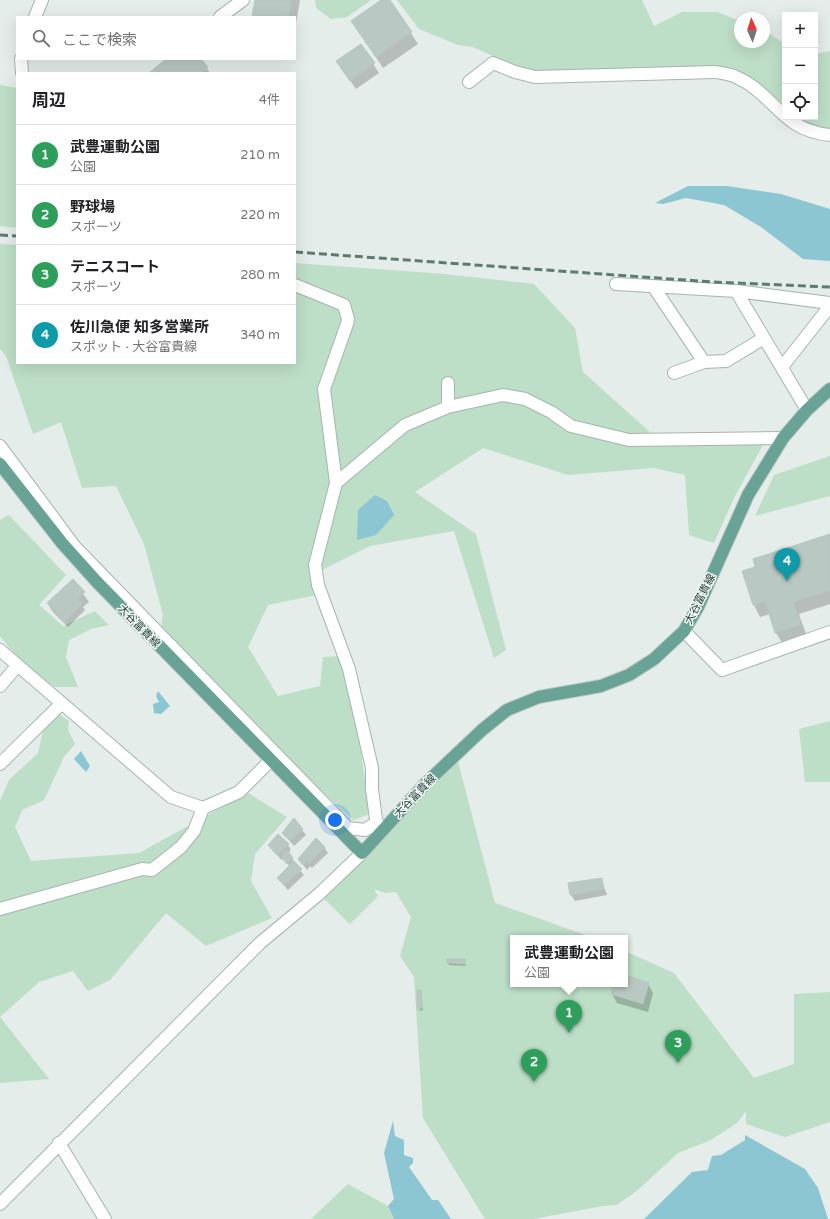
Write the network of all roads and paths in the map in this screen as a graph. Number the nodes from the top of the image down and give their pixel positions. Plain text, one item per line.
1 (42, 0) edge
2 (242, 0) edge
3 (35, 16) edge
4 (221, 16) edge
5 (21, 60) edge
6 (22, 72) edge
7 (469, 82) dead end
8 (830, 135) edge
9 (296, 284) edge
10 (616, 284) dead end
11 (653, 286) junction
12 (736, 291) junction
13 (830, 303) edge
14 (830, 306) edge
15 (764, 338) junction
16 (704, 362) junction
17 (782, 367) junction
18 (674, 373) dead end
19 (448, 383) dead end
20 (830, 389) edge
21 (448, 407) junction
22 (807, 410) junction
23 (783, 438) junction
24 (0, 446) edge
25 (0, 464) edge
26 (336, 483) junction
27 (684, 631) junction
28 (830, 632) edge
29 (0, 650) edge
30 (17, 666) junction
31 (0, 686) edge
32 (62, 702) junction
33 (270, 761) junction
34 (0, 764) edge
35 (203, 808) junction
36 (377, 822) junction
37 (378, 834) junction
38 (362, 853) junction
39 (0, 909) edge
40 (59, 1143) junction
41 (0, 1204) edge
42 (105, 1219) edge

1 - 3 street
2 - 4 street
5 - 6 street
7 - 8 street
9 - 26 street
10 - 11 street
11 - 12 street
11 - 16 street
12 - 13 street
12 - 15 street
14 - 17 street
15 - 16 street
15 - 17 street
16 - 18 street
17 - 22 street
19 - 21 street
20 - 22 main road, 大谷富貴線
21 - 23 street
21 - 26 street
22 - 23 main road, 大谷富貴線
23 - 27 main road, 大谷富貴線
24 - 36 street
25 - 33 main road, 大谷富貴線
26 - 36 street
27 - 28 street
27 - 37 main road, 大谷富貴線
29 - 30 street
30 - 31 street
30 - 32 street
32 - 34 street
32 - 35 street
33 - 35 street
33 - 38 main road, 大谷富貴線
35 - 39 street
36 - 37 street
37 - 38 main road, 大谷富貴線
38 - 40 street
40 - 41 street
40 - 42 street

